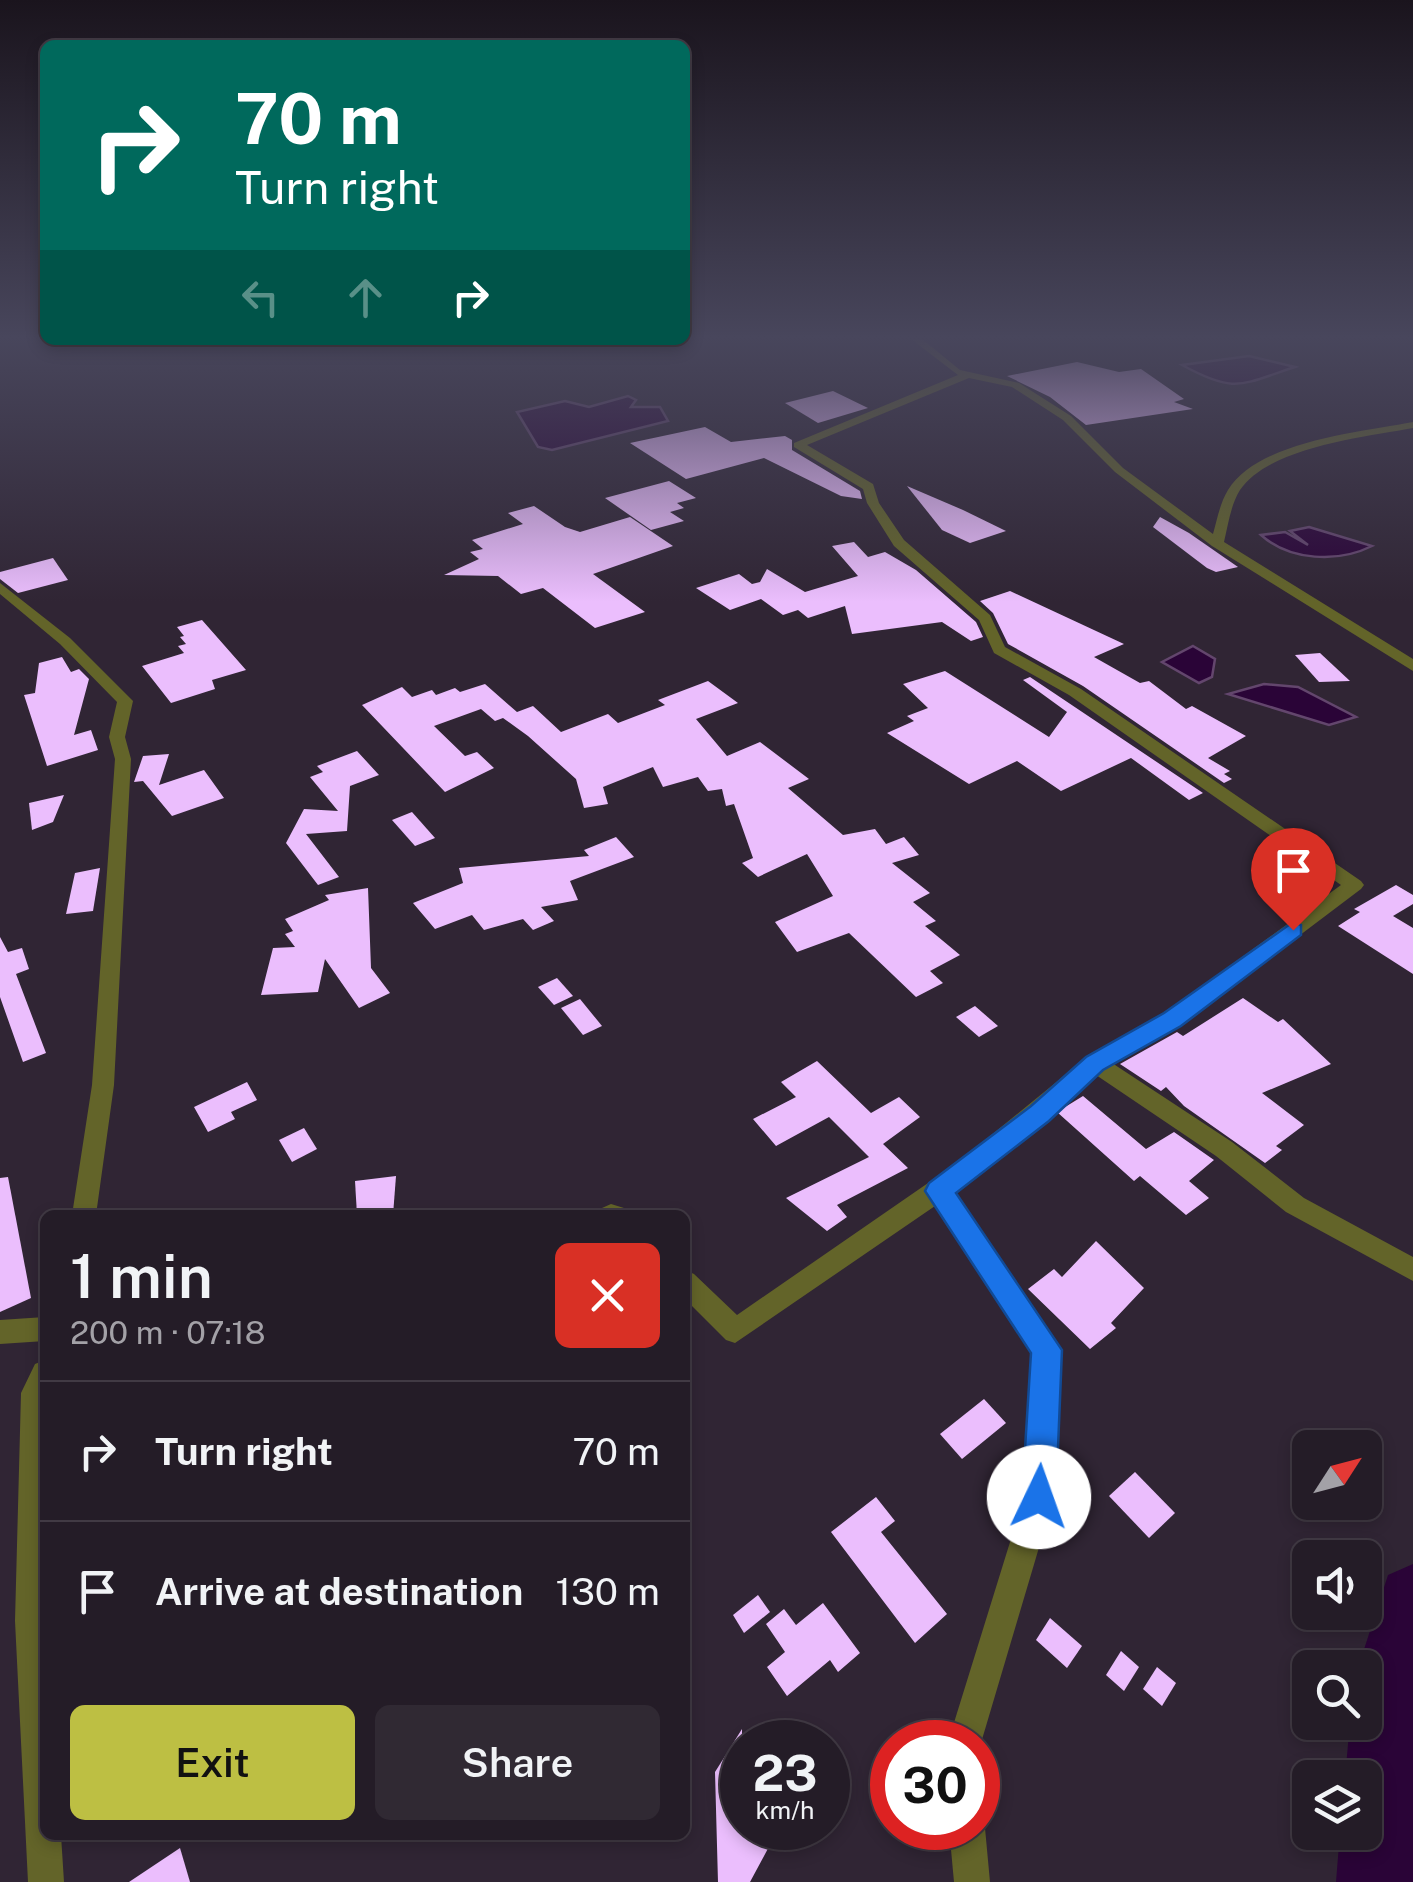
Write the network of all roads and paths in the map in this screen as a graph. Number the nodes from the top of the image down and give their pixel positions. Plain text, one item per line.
1 (840, 427) edge
2 (1077, 427) edge
3 (1401, 427) edge
4 (1218, 543) junction
5 (0, 587) edge
6 (1413, 666) edge
7 (1094, 1063) junction
8 (939, 1191) junction
9 (85, 1210) edge
10 (1413, 1270) edge
11 (690, 1287) edge
12 (40, 1329) edge
13 (0, 1332) edge
14 (40, 1383) edge
15 (971, 1720) edge
16 (40, 1778) edge
17 (44, 1840) edge
18 (969, 1850) edge
19 (46, 1882) edge
20 (972, 1882) edge

1 - 7 street
2 - 4 street
3 - 4 street
4 - 6 street
5 - 9 street
7 - 8 street
7 - 10 street
8 - 11 street
8 - 15 street
12 - 13 street
14 - 16 street
17 - 19 street
18 - 20 street

